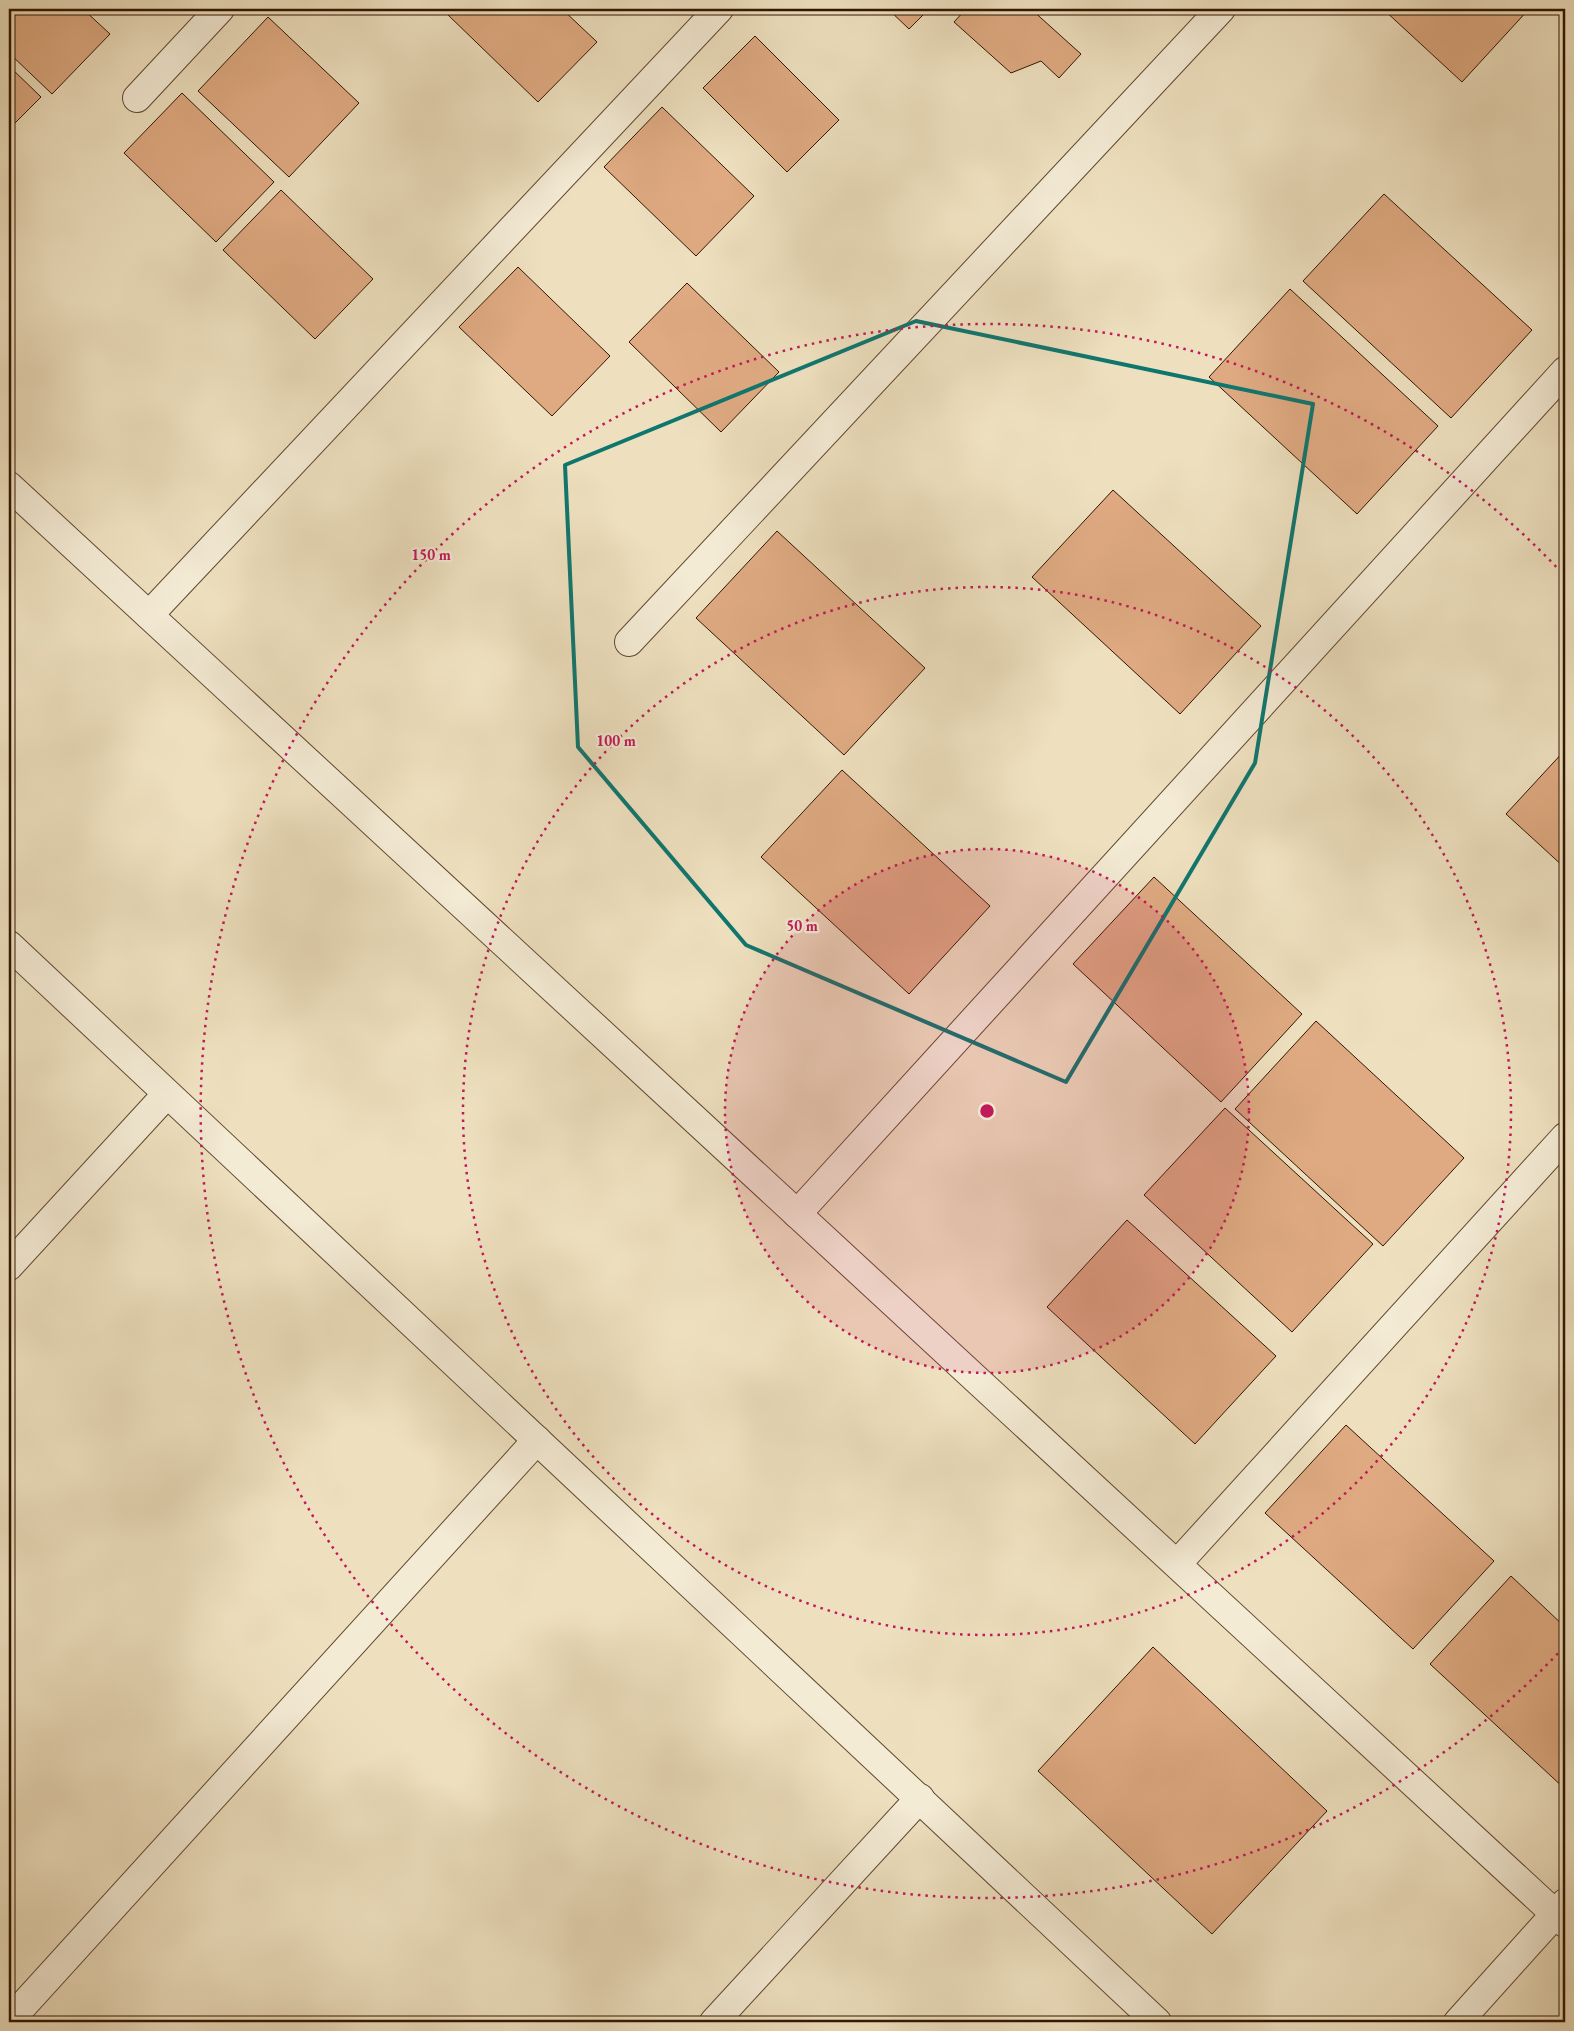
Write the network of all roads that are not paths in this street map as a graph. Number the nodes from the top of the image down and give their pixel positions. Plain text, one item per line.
1 (220, 9) edge
2 (719, 9) edge
3 (1221, 9) edge
4 (137, 98) dead end
5 (1565, 371) edge
6 (9, 486) edge
7 (149, 615) junction
8 (629, 642) dead end
9 (9, 945) edge
10 (167, 1094) junction
11 (1565, 1137) edge
12 (797, 1214) junction
13 (9, 1266) edge
14 (537, 1440) junction
15 (1177, 1564) junction
16 (920, 1798) junction
17 (1562, 1913) edge
18 (9, 2021) edge
19 (714, 2022) edge
20 (1157, 2022) edge
21 (1458, 2022) edge

1 - 4 street
2 - 7 street
3 - 8 street
5 - 12 street
6 - 7 street
7 - 12 street
9 - 10 street
10 - 13 street
10 - 14 street
11 - 15 street
12 - 15 street
14 - 16 street
14 - 18 street
15 - 17 street
16 - 19 street
16 - 20 street
17 - 21 street

